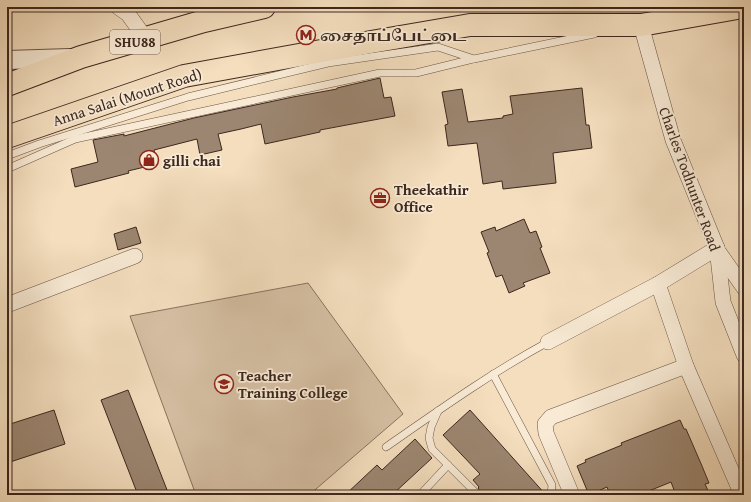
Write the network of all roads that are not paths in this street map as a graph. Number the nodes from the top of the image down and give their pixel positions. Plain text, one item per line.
1 (118, 7) edge
2 (264, 7) edge
3 (743, 7) edge
4 (204, 14) edge
5 (469, 16) edge
6 (641, 25) junction
7 (146, 39) junction
8 (81, 57) junction
9 (474, 59) junction
10 (7, 60) edge
11 (7, 85) edge
12 (7, 137) edge
13 (7, 156) edge
14 (7, 169) edge
15 (717, 248) junction
16 (134, 256) dead end
17 (658, 284) junction
18 (744, 288) edge
19 (7, 305) edge
20 (548, 342) joint
21 (744, 355) edge
22 (686, 366) junction
23 (493, 374) junction
24 (438, 410) junction
25 (386, 447) dead end
26 (448, 465) junction
27 (420, 495) edge
28 (478, 495) edge
29 (551, 495) edge
30 (572, 495) edge
31 (742, 495) edge

1 - 7 street
2 - 4 main road, SHU88
3 - 6 main road, Anna Salai (Mount Road)
4 - 7 main road, SHU88
5 - 6 main road, Anna Salai (Mount Road)
5 - 12 main road, Anna Salai (Mount Road)
6 - 9 lane
6 - 15 street, Charles Todhunter Road
7 - 8 main road, SHU88
8 - 10 street
8 - 11 main road, SHU88
9 - 13 lane
9 - 14 lane
15 - 17 street
15 - 18 street
15 - 21 street, Charles Todhunter Road
16 - 19 street
17 - 20 street
17 - 22 street
20 - 23 lane
22 - 30 street
22 - 31 street
23 - 24 lane
23 - 29 lane
24 - 25 lane
24 - 26 lane
26 - 27 lane
26 - 28 lane

